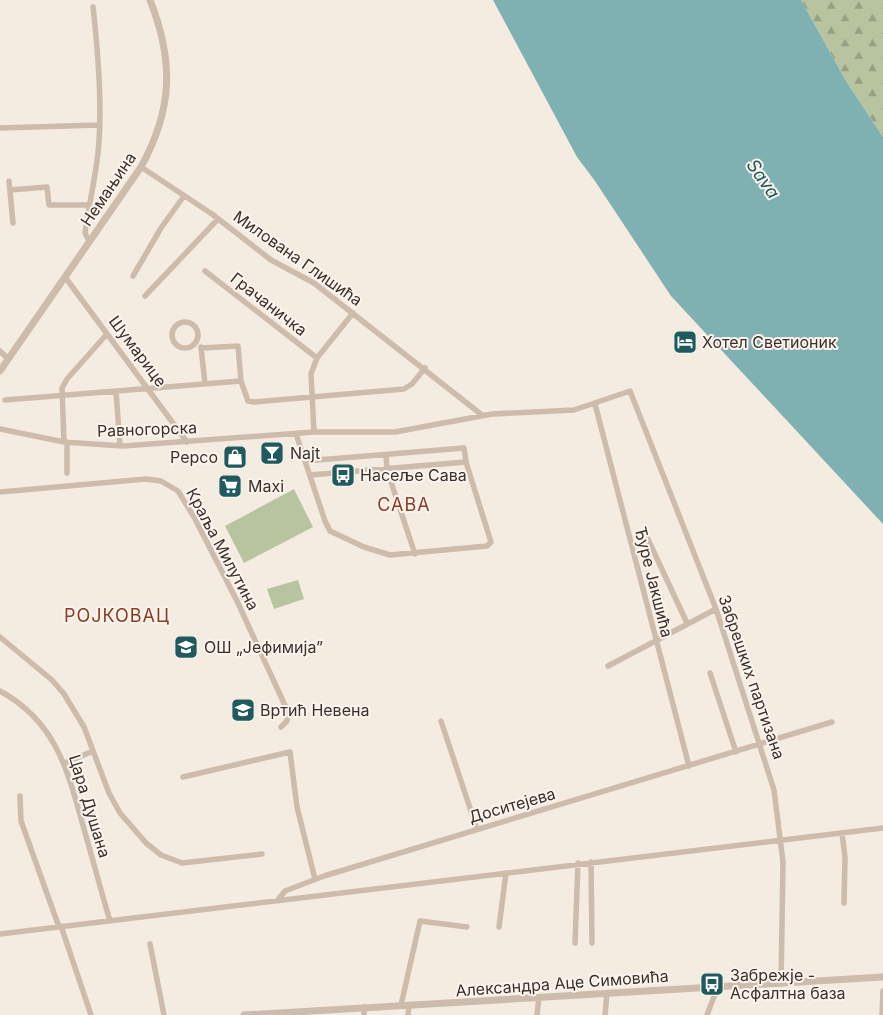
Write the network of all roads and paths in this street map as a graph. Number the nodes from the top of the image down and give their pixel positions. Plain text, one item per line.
1 (150, 0) edge
2 (92, 7) dead end
3 (99, 125) junction
4 (0, 128) edge
5 (141, 167) junction
6 (9, 181) dead end
7 (10, 190) junction
8 (184, 196) junction
9 (89, 205) junction
10 (218, 219) junction
11 (13, 223) dead end
12 (90, 241) junction
13 (204, 271) dead end
14 (134, 276) dead end
15 (65, 277) junction
16 (145, 296) dead end
17 (353, 313) junction
18 (108, 334) junction
19 (195, 343) junction
20 (202, 348) junction
21 (0, 351) edge
22 (317, 358) junction
23 (8, 360) junction
24 (425, 368) junction
25 (0, 371) edge
26 (241, 381) junction
27 (205, 384) junction
28 (150, 388) junction
29 (116, 391) junction
30 (630, 391) joint
31 (61, 396) junction
32 (312, 398) junction
33 (4, 400) dead end
34 (595, 404) junction
35 (482, 415) junction
36 (0, 429) edge
37 (314, 432) junction
38 (296, 434) junction
39 (66, 442) junction
40 (187, 442) junction
41 (120, 446) junction
42 (386, 455) junction
43 (306, 461) junction
44 (466, 462) junction
45 (387, 470) junction
46 (68, 473) dead end
47 (310, 475) junction
48 (0, 492) edge
49 (645, 533) dead end
50 (415, 554) junction
51 (716, 609) junction
52 (687, 623) junction
53 (0, 637) edge
54 (655, 641) junction
55 (608, 666) dead end
56 (710, 672) dead end
57 (0, 691) edge
58 (441, 721) dead end
59 (832, 722) dead end
60 (281, 727) dead end
61 (760, 744) junction
62 (93, 751) junction
63 (736, 752) junction
64 (65, 763) junction
65 (689, 766) junction
66 (183, 777) dead end
67 (20, 796) dead end
68 (883, 828) edge
69 (477, 829) junction
70 (842, 833) junction
71 (782, 839) junction
72 (262, 854) dead end
73 (591, 862) junction
74 (578, 863) junction
75 (506, 872) junction
76 (315, 880) junction
77 (277, 901) junction
78 (844, 903) dead end
79 (110, 921) junction
80 (60, 927) junction
81 (467, 927) dead end
82 (498, 927) dead end
83 (0, 934) edge
84 (575, 943) dead end
85 (592, 943) dead end
86 (150, 944) dead end
87 (883, 977) edge
88 (781, 984) junction
89 (715, 988) junction
90 (883, 991) edge
91 (607, 993) junction
92 (539, 997) junction
93 (405, 1005) junction
94 (364, 1011) edge
95 (91, 1015) edge
96 (164, 1015) edge
97 (244, 1015) edge
98 (408, 1015) edge
99 (537, 1015) edge
100 (604, 1015) edge
101 (707, 1015) edge
102 (882, 1015) edge

1 - 5 street, Немањина
2 - 3 street
3 - 4 street
3 - 9 street
5 - 8 street, Милована Глишића
5 - 12 street, Немањина
6 - 7 street
7 - 9 street, Немањина
7 - 11 street
8 - 10 street, Милована Глишића
8 - 14 street
9 - 12 street
10 - 16 street
10 - 17 street, Милована Глишића
12 - 15 street, Немањина
13 - 22 street, Грачаничка
15 - 18 street, Шумарице
15 - 23 street, Немањина
17 - 22 street
17 - 24 street, Милована Глишића
18 - 28 street, Шумарице
18 - 31 street
19 - 19 street
19 - 20 street
20 - 26 street
20 - 27 street
21 - 23 street
22 - 32 street
23 - 25 street, Немањина
24 - 32 street
24 - 35 street, Милована Глишића
26 - 27 street
26 - 32 street
27 - 28 street
28 - 29 street
28 - 40 street, Шумарице
29 - 31 street
29 - 41 street
30 - 34 street, Равногорска
30 - 51 street, Забрешких партизана
31 - 33 street
31 - 39 street
32 - 37 street
34 - 35 street, Равногорска
34 - 54 street, Ђуре Јакшића
35 - 37 street, Равногорска
36 - 39 street, Равногорска
37 - 38 street, Равногорска
38 - 40 street, Равногорска
38 - 43 street
39 - 41 street, Равногорска
39 - 46 street
40 - 41 street, Равногорска
42 - 43 street
42 - 44 street
42 - 45 street
43 - 47 street
44 - 45 street
44 - 50 street
45 - 47 street
45 - 50 street
47 - 50 street
48 - 60 street, Краља Милутина
49 - 52 street
51 - 52 street
51 - 61 street, Забрешких партизана
52 - 54 street
53 - 62 street
54 - 55 street
54 - 65 street, Ђуре Јакшића
56 - 63 street
57 - 64 street, Цара Душана
58 - 69 street
59 - 61 street, Доситејева
61 - 63 street, Доситејева
61 - 71 street, Забрешких партизана
62 - 64 street
62 - 72 street
63 - 65 street, Доситејева
64 - 79 street, Цара Душана
65 - 69 street, Доситејева
66 - 76 street
67 - 80 street
68 - 70 street
69 - 76 street, Доситејева
70 - 71 street
70 - 78 street
71 - 73 street
71 - 88 street, Забрешких партизана
73 - 74 street
73 - 85 street
74 - 75 street
74 - 84 street
75 - 77 street
75 - 82 street
76 - 77 street, Доситејева
77 - 79 street
79 - 80 street
80 - 83 street
80 - 95 street
81 - 93 street
86 - 96 street
87 - 88 street, Александра Аце Симовића
88 - 89 street, Александра Аце Симовића
89 - 91 street, Александра Аце Симовића
89 - 101 street
90 - 102 street
91 - 92 street, Александра Аце Симовића
91 - 100 street
92 - 93 street, Александра Аце Симовића
92 - 99 street
93 - 94 street, Александра Аце Симовића
93 - 98 street
94 - 97 street, Александра Аце Симовића

